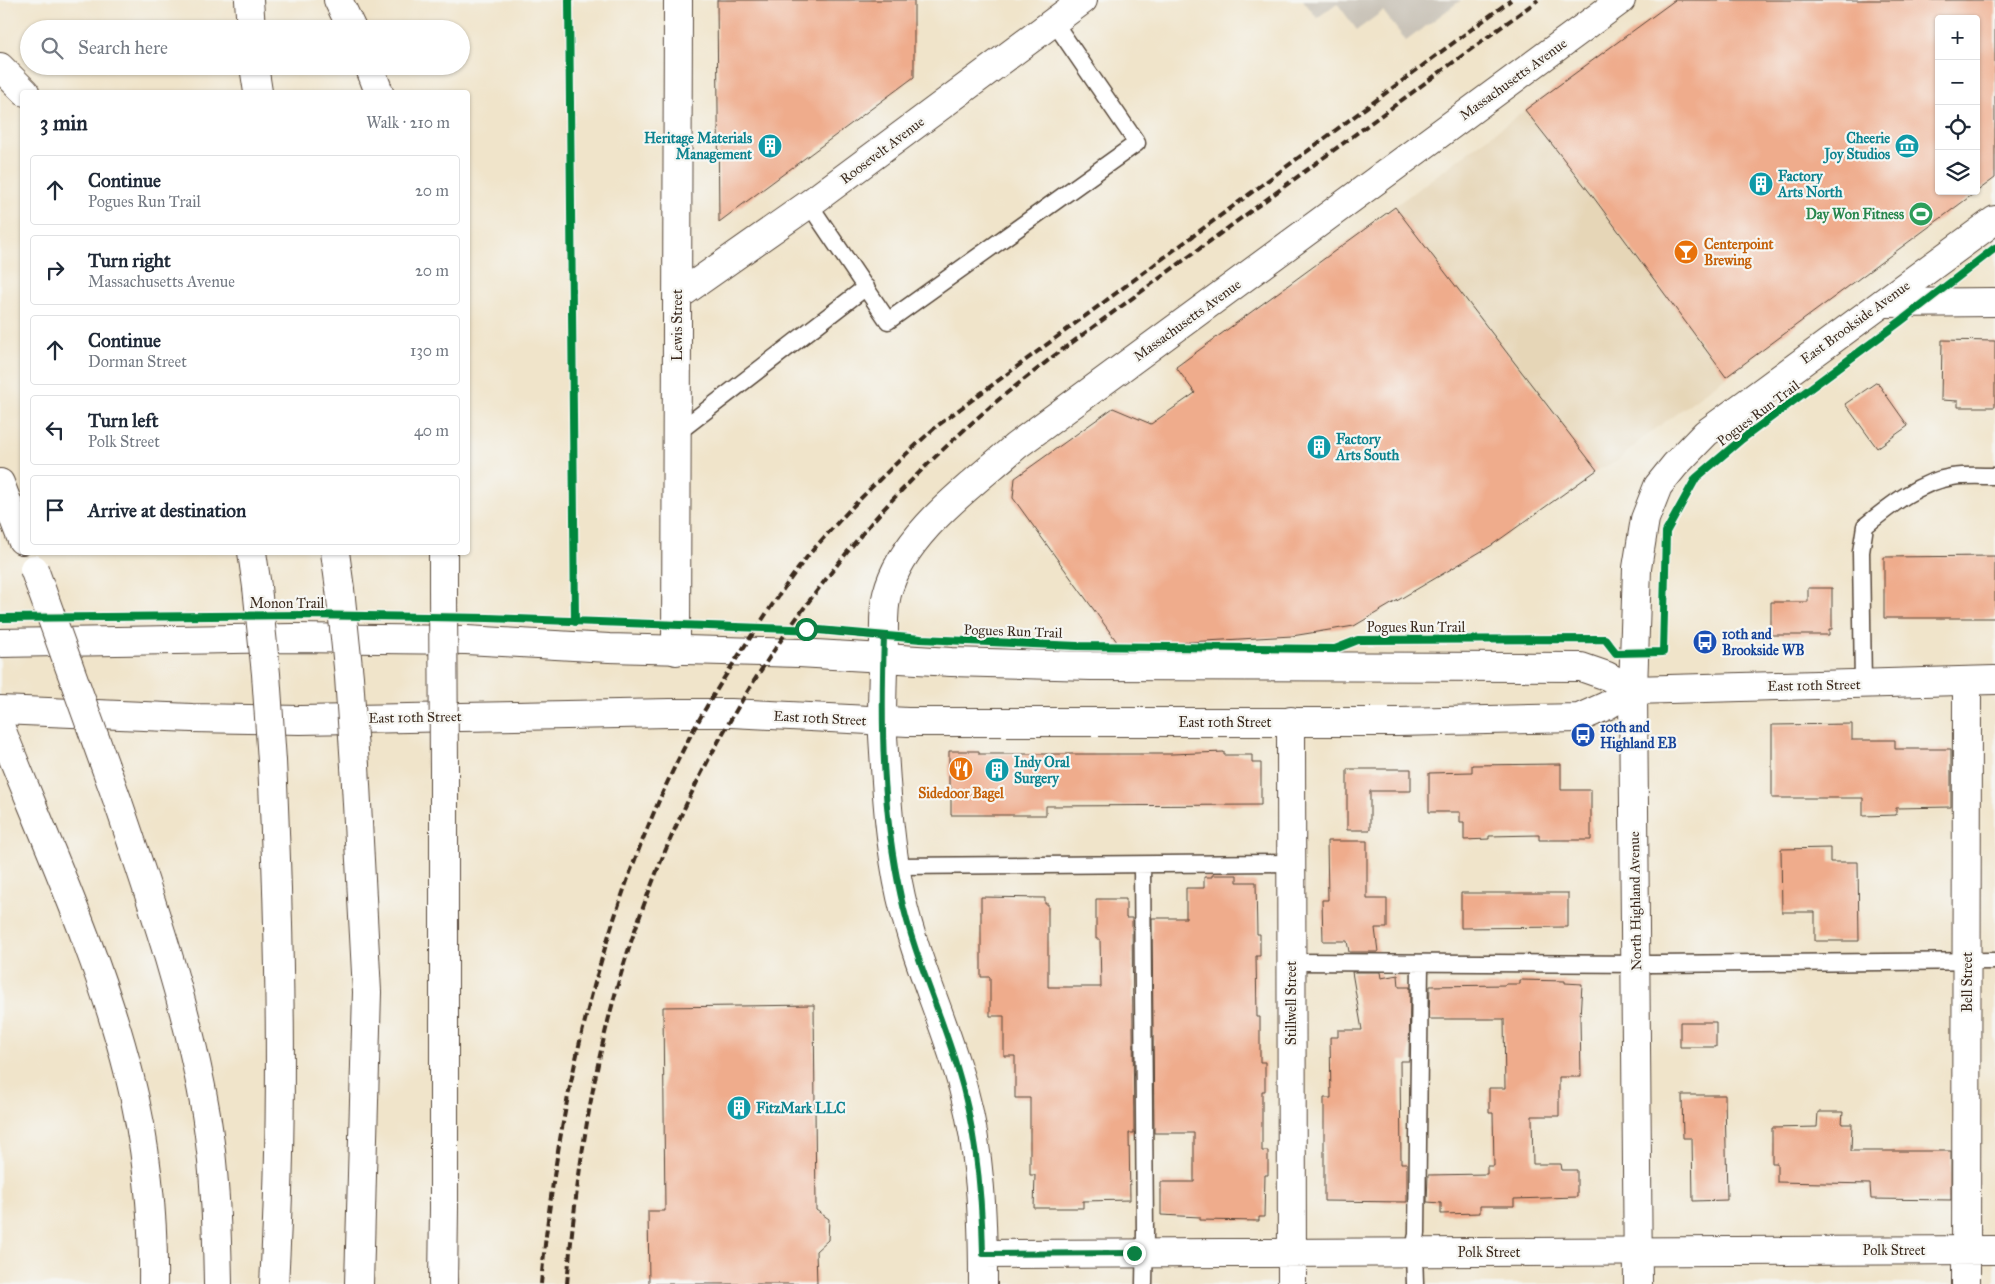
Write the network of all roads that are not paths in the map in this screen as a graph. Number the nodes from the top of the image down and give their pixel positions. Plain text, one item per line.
1 (249, 0) edge
2 (338, 0) edge
3 (678, 0) edge
4 (1083, 0) edge
5 (1621, 0) edge
6 (250, 20) edge
7 (348, 20) edge
8 (1054, 22) junction
9 (0, 67) edge
10 (255, 75) edge
11 (372, 75) edge
12 (23, 90) edge
13 (258, 90) edge
14 (378, 90) edge
15 (809, 204) junction
16 (1995, 220) edge
17 (866, 288) junction
18 (678, 296) junction
19 (1882, 302) junction
20 (1995, 302) edge
21 (677, 433) junction
22 (1995, 476) edge
23 (0, 483) edge
24 (1645, 518) joint
25 (20, 535) edge
26 (252, 555) edge
27 (335, 555) edge
28 (443, 555) edge
29 (31, 561) edge
30 (0, 643) edge
31 (676, 651) junction
32 (883, 659) junction
33 (1995, 680) edge
34 (1967, 681) junction
35 (1863, 684) junction
36 (1633, 690) junction
37 (0, 710) edge
38 (882, 720) junction
39 (1291, 721) junction
40 (0, 726) edge
41 (1291, 863) junction
42 (1142, 865) junction
43 (896, 866) junction
44 (1967, 961) junction
45 (1995, 961) edge
46 (1291, 962) junction
47 (1420, 963) junction
48 (1636, 963) junction
49 (1966, 1250) junction
50 (1995, 1250) edge
51 (1638, 1251) junction
52 (1292, 1252) junction
53 (1414, 1252) junction
54 (1144, 1253) junction
55 (983, 1254) junction
56 (153, 1284) edge
57 (218, 1284) edge
58 (274, 1284) edge
59 (358, 1284) edge
60 (442, 1284) edge
61 (983, 1284) edge
62 (1144, 1284) edge
63 (1292, 1284) edge
64 (1415, 1284) edge
65 (1638, 1284) edge
66 (1966, 1284) edge

1 - 6 main road
2 - 7 main road
3 - 18 main road, Lewis Street
4 - 8 main road, Roosevelt Avenue
5 - 32 main road, Massachusetts Avenue
8 - 15 main road, Roosevelt Avenue
8 - 17 lane
9 - 12 main road
10 - 13 main road
11 - 14 main road
15 - 17 lane
15 - 18 main road, Roosevelt Avenue
16 - 19 main road, East Brookside Avenue
17 - 21 lane
18 - 21 main road, Lewis Street
19 - 20 main road
19 - 24 main road, East Brookside Avenue
21 - 31 main road, Lewis Street
22 - 35 lane
23 - 25 main road
24 - 36 main road, North Highland Avenue
26 - 58 main road, bridge
27 - 59 main road, bridge
28 - 60 main road, bridge
29 - 57 main road, bridge
30 - 31 main road, East 10th Street
31 - 32 main road, East 10th Street
32 - 36 main road, East 10th Street
32 - 38 main road, Massachusetts Avenue
33 - 34 main road, East 10th Street
34 - 35 main road, East 10th Street
34 - 44 main road, Bell Street
35 - 36 main road, East 10th Street
36 - 39 main road, East 10th Street
36 - 48 main road, North Highland Avenue
37 - 38 main road, East 10th Street
38 - 39 main road, East 10th Street
38 - 43 main road, Massachusetts Avenue
39 - 41 main road, Stillwell Street
40 - 56 main road
41 - 42 lane
41 - 46 main road, Stillwell Street
42 - 43 lane
42 - 54 lane
43 - 55 main road, Massachusetts Avenue
44 - 45 lane
44 - 48 lane
44 - 49 main road, Bell Street
46 - 47 lane
46 - 52 main road, Stillwell Street
47 - 48 lane
47 - 53 lane
48 - 51 main road, North Highland Avenue
49 - 50 main road, Polk Street
49 - 51 main road, Polk Street
49 - 66 main road, Bell Street
51 - 53 main road, Polk Street
51 - 65 main road, North Highland Avenue
52 - 53 main road, Polk Street
52 - 54 main road, Polk Street
52 - 63 main road, Stillwell Street
53 - 64 lane
54 - 55 main road, Polk Street
54 - 62 lane
55 - 61 main road, Massachusetts Avenue

